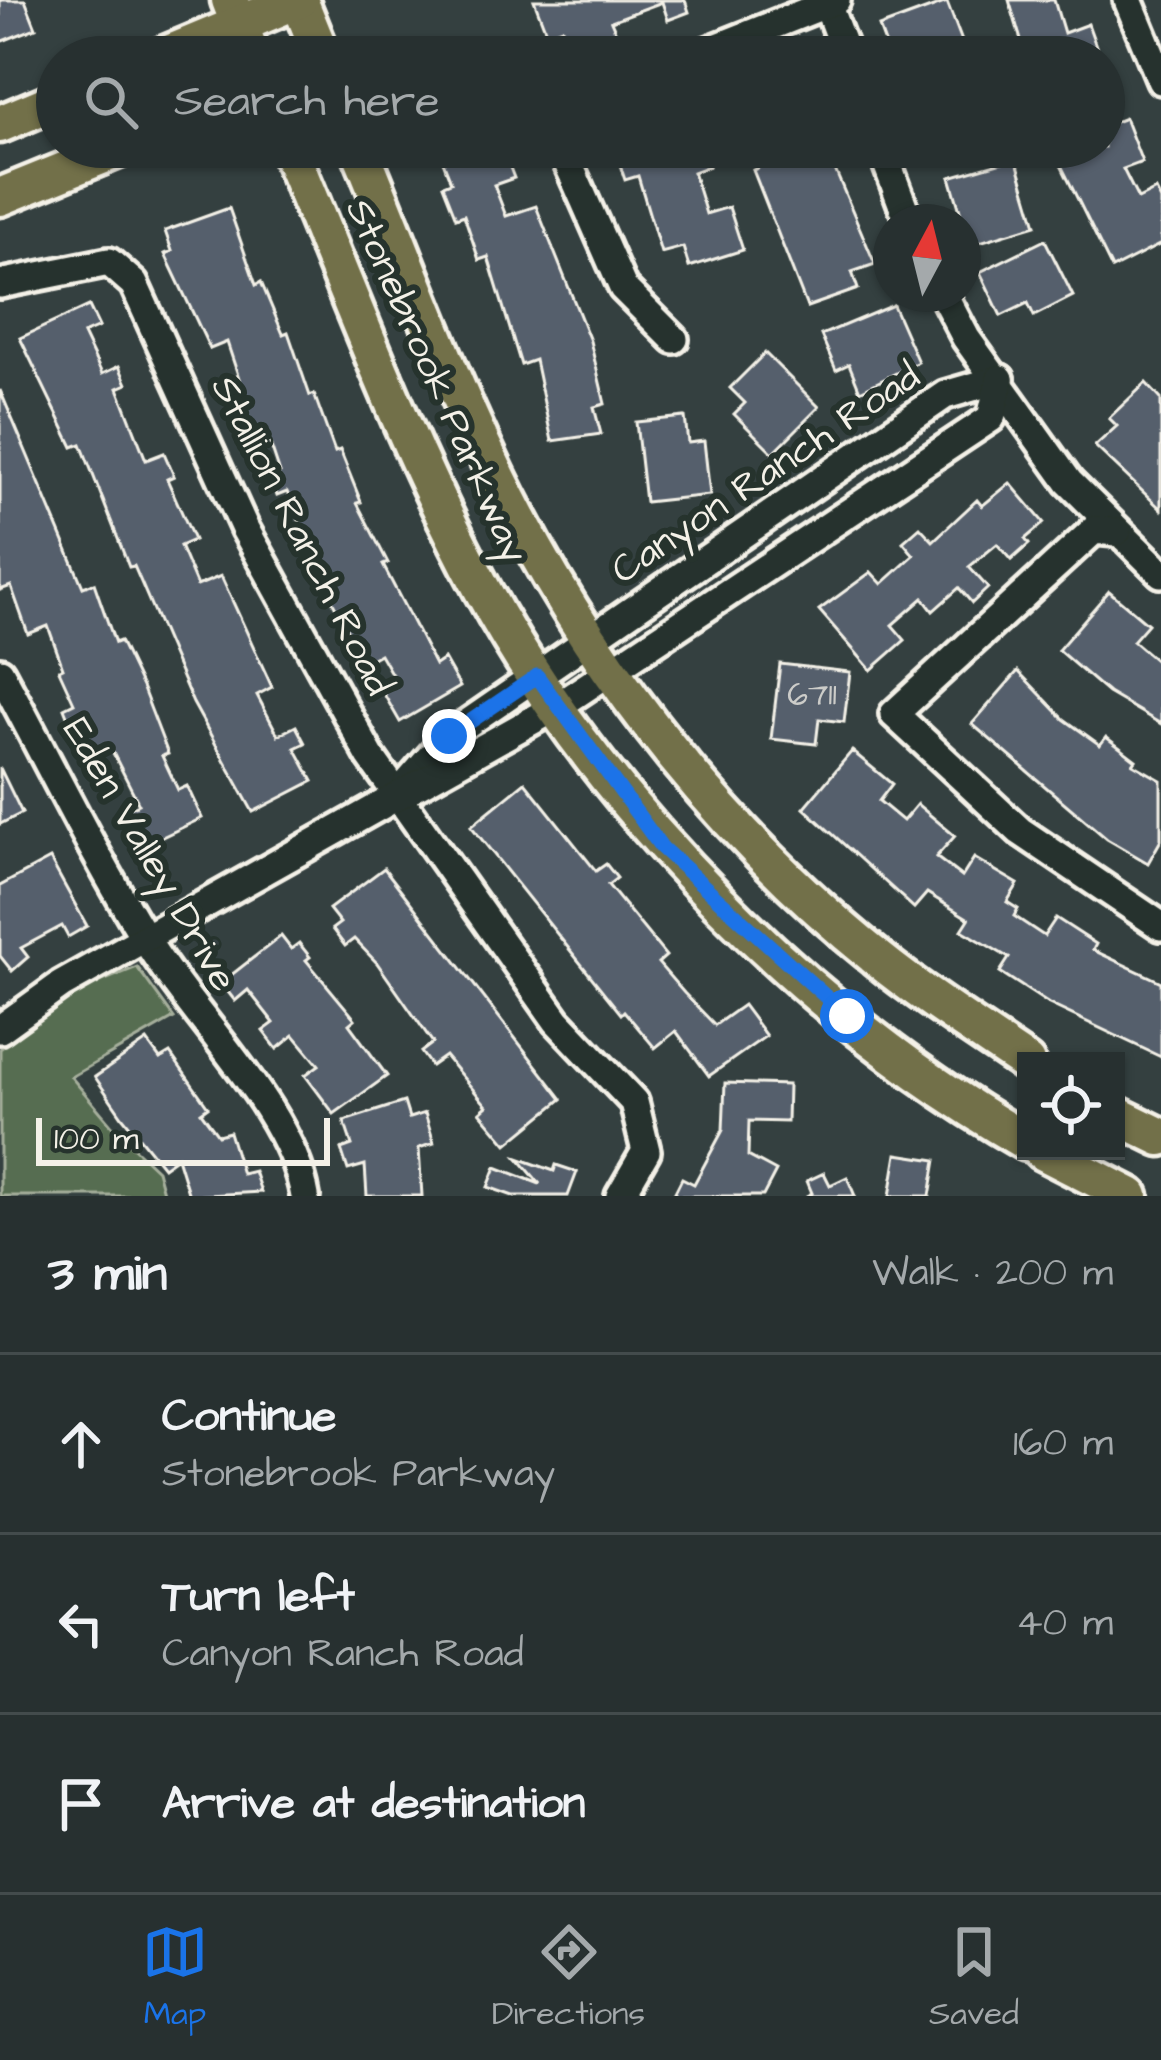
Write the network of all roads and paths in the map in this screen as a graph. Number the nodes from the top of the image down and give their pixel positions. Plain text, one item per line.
1 (298, 0) edge
2 (1129, 0) edge
3 (831, 2) edge
4 (240, 27) edge
5 (313, 36) edge
6 (746, 36) edge
7 (841, 36) edge
8 (1161, 80) edge
9 (36, 109) edge
10 (0, 124) edge
11 (71, 168) edge
12 (297, 168) edge
13 (368, 168) edge
14 (570, 168) edge
15 (889, 168) edge
16 (0, 197) edge
17 (903, 204) edge
18 (0, 284) edge
19 (952, 312) edge
20 (674, 339) dead end
21 (1000, 379) junction
22 (1117, 532) junction
23 (1161, 573) edge
24 (600, 656) junction
25 (0, 672) edge
26 (548, 691) junction
27 (396, 796) junction
28 (1161, 926) edge
29 (145, 939) junction
30 (0, 1030) edge
31 (1017, 1057) edge
32 (1125, 1119) edge
33 (1017, 1136) edge
34 (1161, 1137) edge
35 (1060, 1160) edge
36 (305, 1196) edge
37 (620, 1196) edge
38 (1130, 1196) edge

1 - 4 main road
1 - 5 main road
2 - 8 street
3 - 6 street
3 - 7 street
9 - 10 main road
11 - 16 main road
12 - 26 main road, Stonebrook Parkway
13 - 24 main road, Stonebrook Parkway
14 - 20 street
15 - 17 street
18 - 27 street, Stallion Ranch Road
19 - 21 street
21 - 22 street
21 - 24 street, Canyon Ranch Road
21 - 24 street, Canyon Ranch Road
22 - 23 street
22 - 28 street
24 - 26 street, Canyon Ranch Road
24 - 31 main road, Stonebrook Parkway
25 - 29 street, Eden Valley Drive
26 - 27 street, Canyon Ranch Road
26 - 33 main road, Stonebrook Parkway
27 - 29 street, Canyon Ranch Road
27 - 37 street, Stallion Ranch Road
29 - 30 street, Canyon Ranch Road
29 - 36 street, Eden Valley Drive
32 - 34 main road
35 - 38 main road

